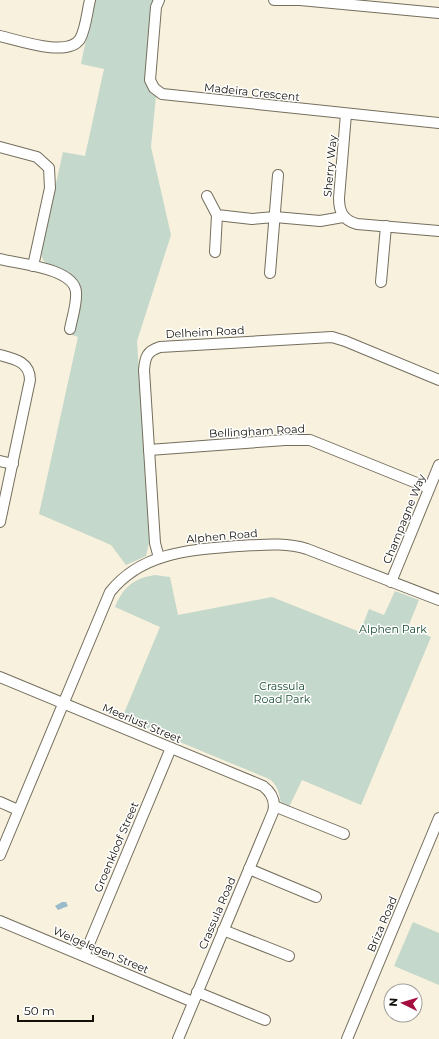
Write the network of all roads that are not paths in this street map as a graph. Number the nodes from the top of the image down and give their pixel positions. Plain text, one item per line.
1 (90, 0) edge
2 (159, 0) edge
3 (274, 0) edge
4 (439, 13) edge
5 (0, 36) edge
6 (346, 114) junction
7 (439, 123) edge
8 (0, 148) edge
9 (278, 175) dead end
10 (207, 196) dead end
11 (217, 215) junction
12 (275, 217) junction
13 (340, 218) junction
14 (386, 226) junction
15 (439, 231) edge
16 (215, 252) dead end
17 (0, 260) edge
18 (32, 266) junction
19 (270, 273) dead end
20 (381, 282) dead end
21 (70, 329) dead end
22 (0, 356) edge
23 (439, 380) edge
24 (149, 450) junction
25 (0, 461) edge
26 (13, 464) junction
27 (439, 466) edge
28 (429, 488) junction
29 (0, 522) edge
30 (159, 558) junction
31 (391, 582) junction
32 (439, 600) edge
33 (0, 677) edge
34 (64, 703) junction
35 (171, 748) junction
36 (0, 802) edge
37 (274, 806) junction
38 (18, 810) junction
39 (439, 818) edge
40 (344, 834) dead end
41 (0, 855) edge
42 (249, 869) junction
43 (316, 897) dead end
44 (0, 921) edge
45 (223, 930) junction
46 (84, 956) junction
47 (289, 956) dead end
48 (197, 992) junction
49 (193, 1002) junction
50 (265, 1020) dead end
51 (178, 1039) edge
52 (347, 1039) edge

1 - 5 street
2 - 6 street, Madeira Crescent
3 - 4 street
6 - 7 street, Madeira Crescent
6 - 13 street, Sherry Way
8 - 18 street
9 - 12 street
10 - 11 street
11 - 12 street
11 - 16 street
12 - 13 street
12 - 19 street
13 - 14 street
14 - 15 street
14 - 20 street
17 - 18 street
18 - 21 street
22 - 26 street
23 - 24 street, Delheim Road
24 - 28 street, Bellingham Road
24 - 30 street, Delheim Road
25 - 26 street
26 - 29 street
27 - 28 street, Champagne Way
28 - 31 street, Champagne Way
30 - 31 street, Alphen Road
30 - 34 street, Alphen Road
31 - 32 street, Alphen Road
33 - 34 street, Meerlust Street
34 - 35 street, Meerlust Street
34 - 38 street, Alphen Road
35 - 37 street, Meerlust Street
35 - 46 street, Groenkloof Street
36 - 38 street
37 - 40 street
37 - 42 street, Crassula Road
38 - 41 street, Alphen Road
39 - 52 street, Briza Road
42 - 43 street
42 - 45 street, Crassula Road
44 - 46 street, Welgelegen Street
45 - 47 street
45 - 48 street, Crassula Road
46 - 49 street, Welgelegen Street
48 - 49 street, Crassula Road
48 - 50 street
49 - 51 street, Crassula Road

